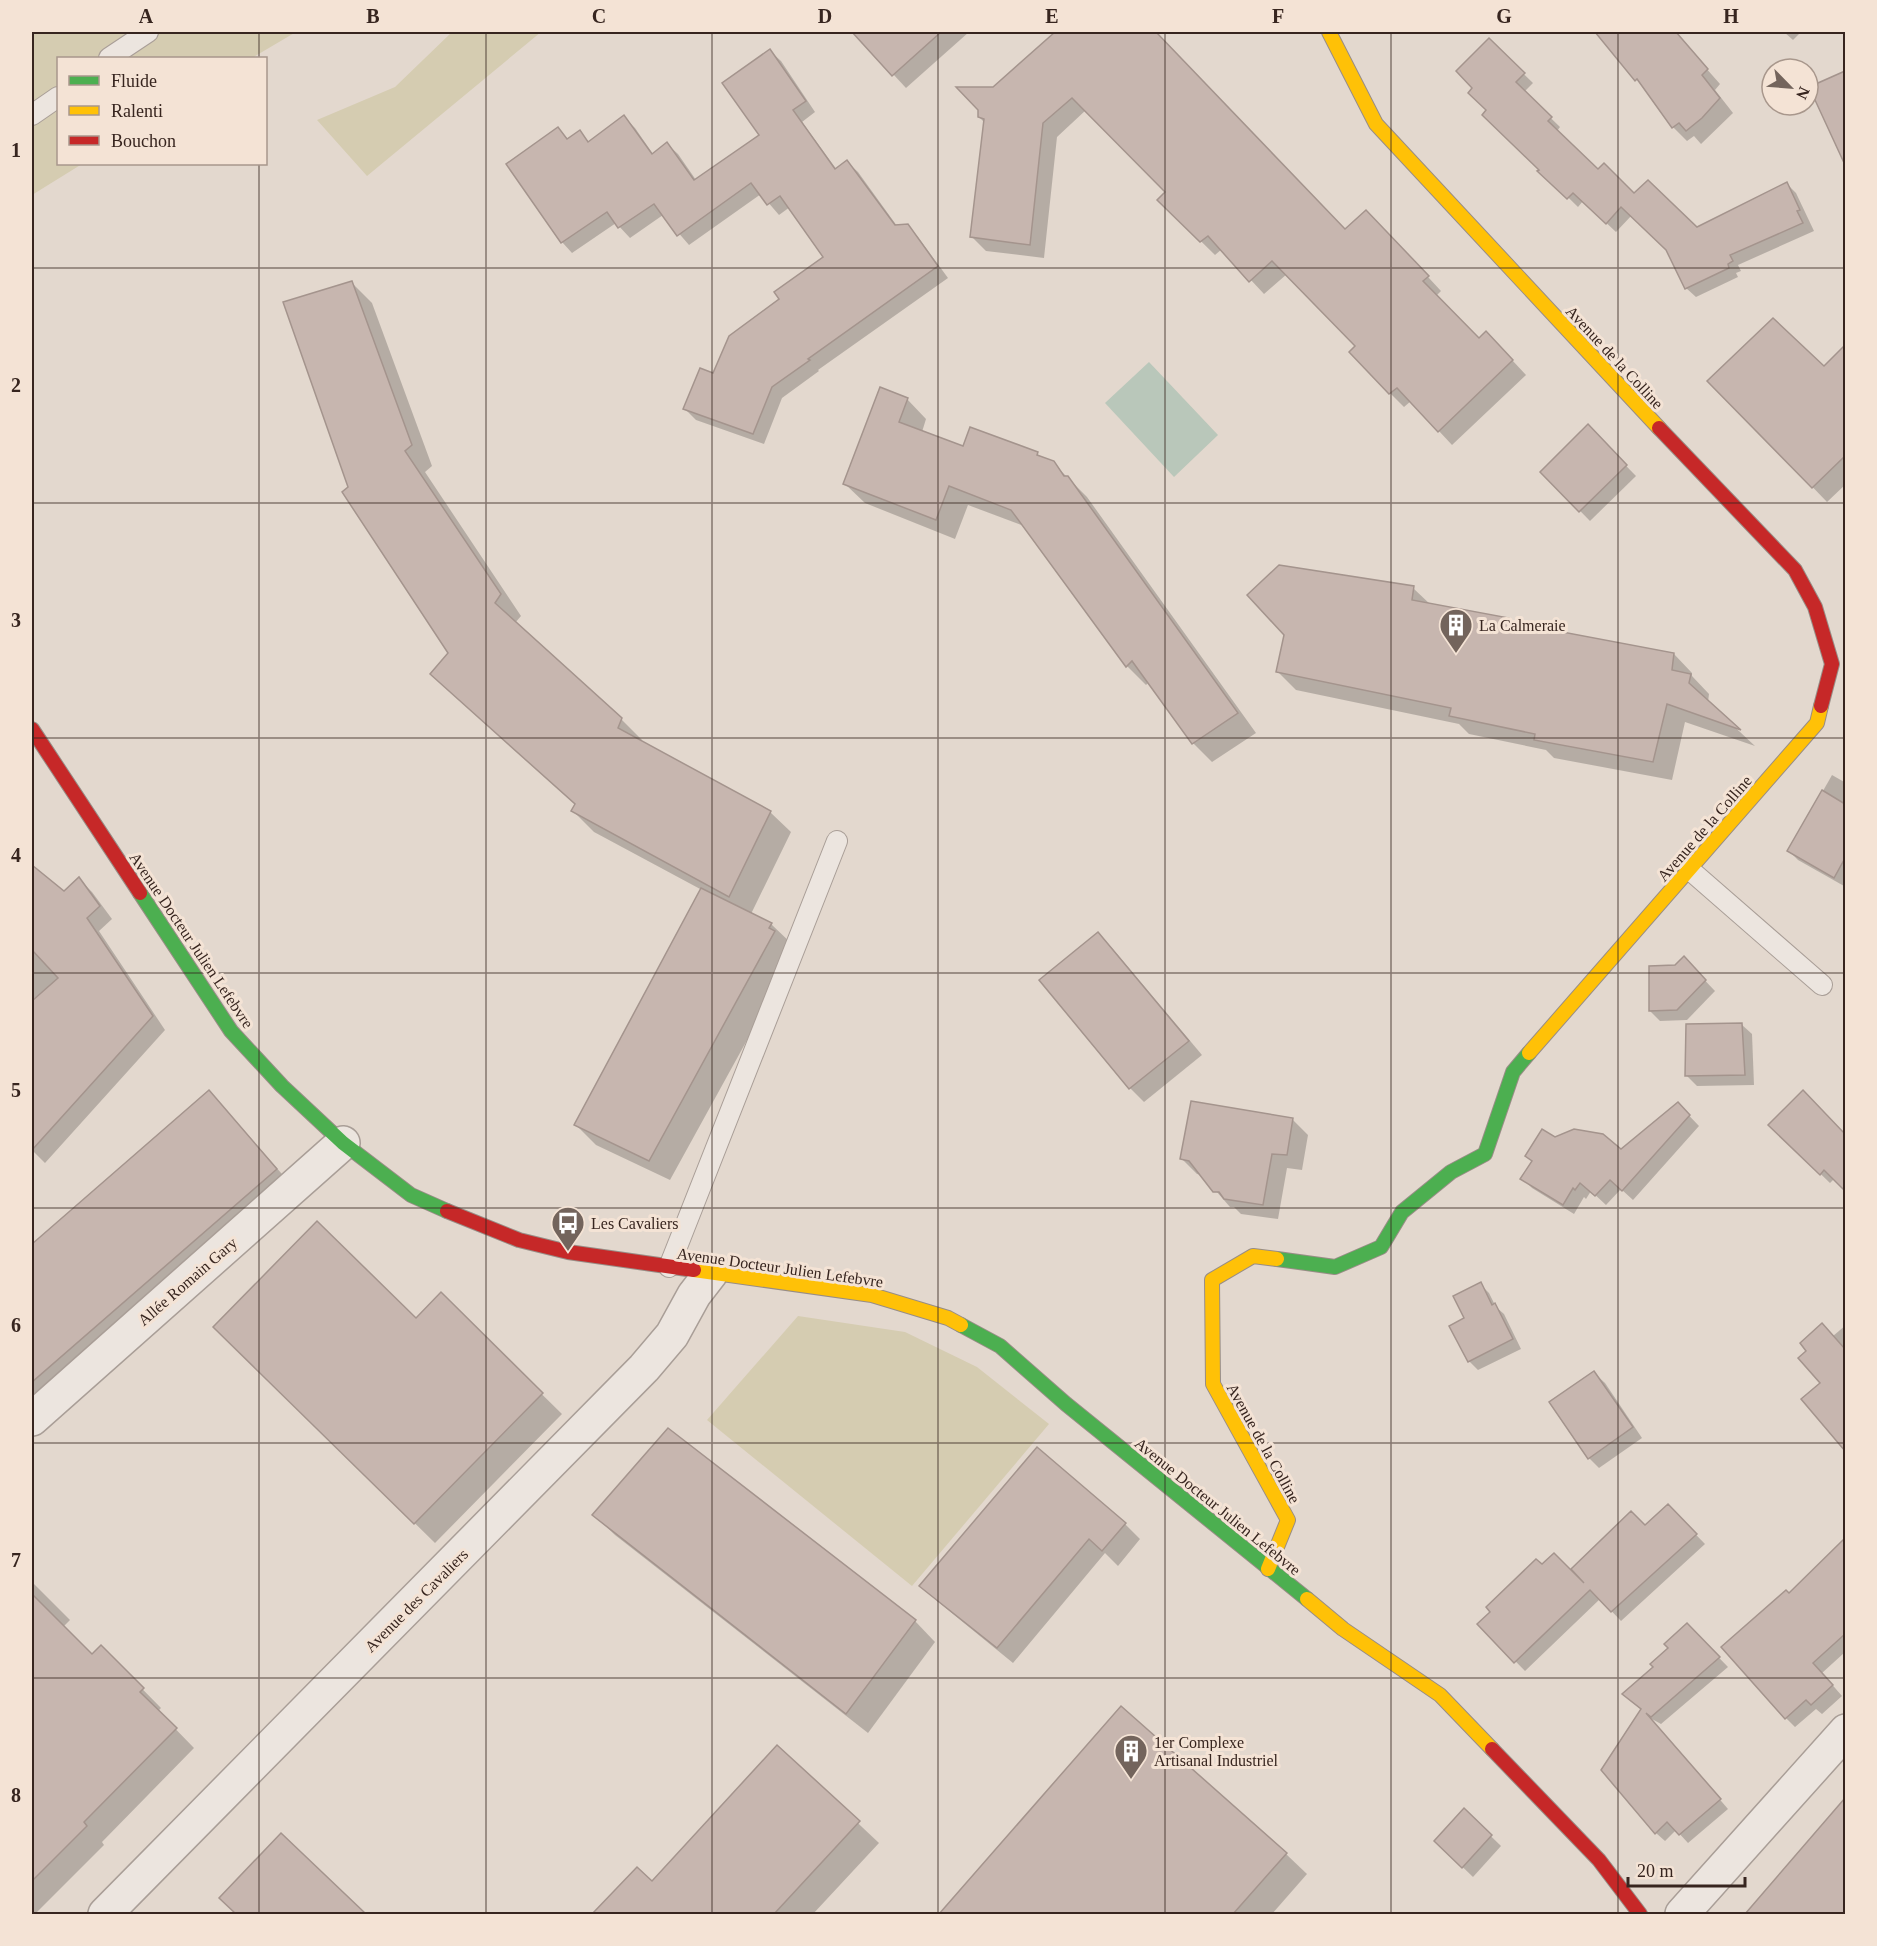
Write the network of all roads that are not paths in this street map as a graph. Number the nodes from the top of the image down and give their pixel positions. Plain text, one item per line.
1 (148, 32) edge
2 (1329, 32) edge
3 (110, 57) edge
4 (57, 98) edge
5 (32, 115) edge
6 (32, 729) edge
7 (837, 841) dead end
8 (1689, 870) junction
9 (1822, 985) dead end
10 (343, 1143) junction
11 (669, 1268) junction
12 (711, 1273) junction
13 (32, 1419) edge
14 (1268, 1569) junction
15 (1845, 1731) edge
16 (105, 1914) edge
17 (1640, 1914) edge
18 (1682, 1914) edge

1 - 3 lane
2 - 8 street, Avenue de la Colline
4 - 5 lane
6 - 10 street, Avenue Docteur Julien Lefebvre
7 - 11 lane
8 - 9 lane
8 - 14 street, Avenue de la Colline
10 - 11 street, Avenue Docteur Julien Lefebvre
10 - 13 street, Allée Romain Gary
11 - 12 street, Avenue Docteur Julien Lefebvre
12 - 14 street, Avenue Docteur Julien Lefebvre
12 - 16 street, Avenue des Cavaliers
14 - 17 street, Avenue Docteur Julien Lefebvre
15 - 18 street

